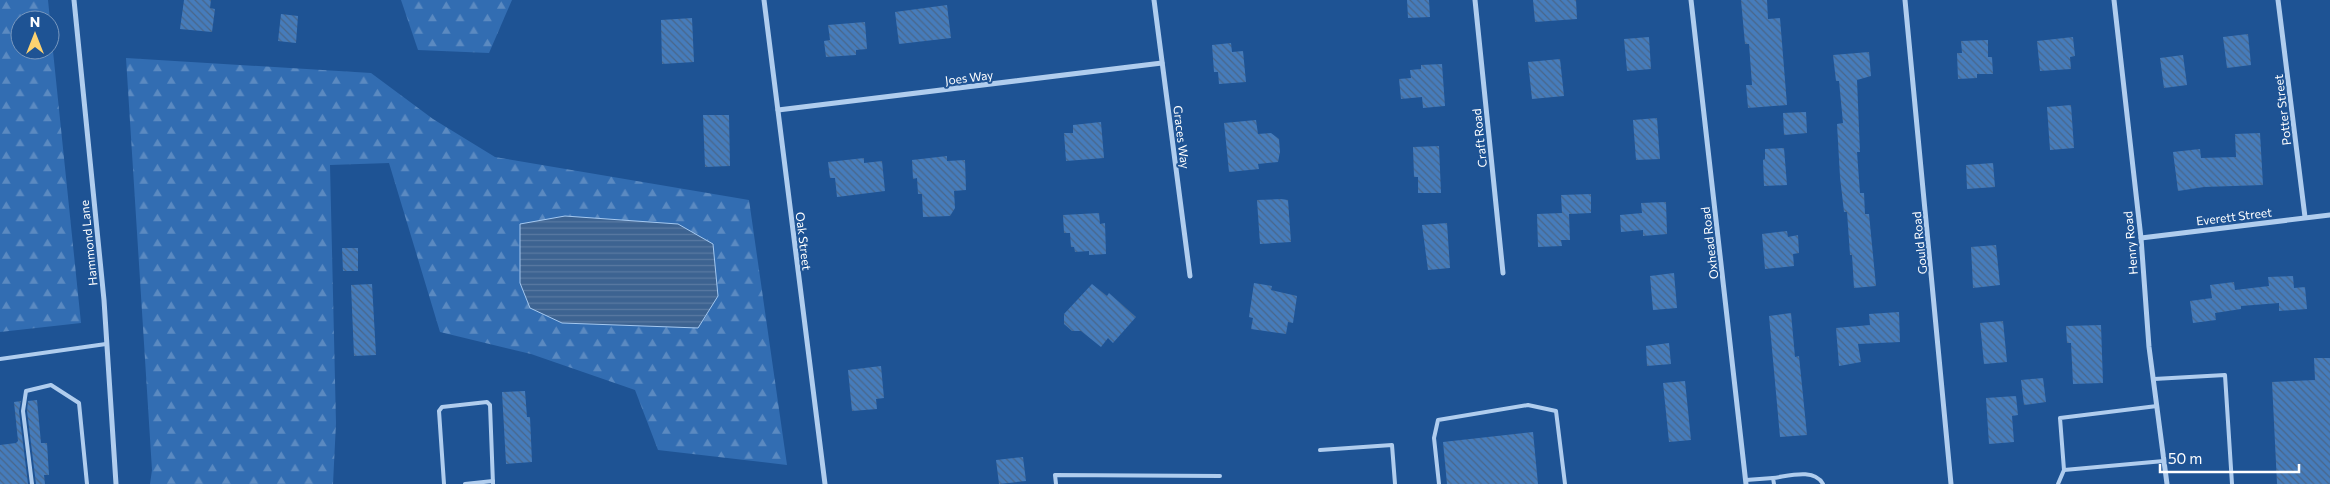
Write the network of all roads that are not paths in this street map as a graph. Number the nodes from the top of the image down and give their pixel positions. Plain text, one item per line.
1 (74, 0) edge
2 (764, 0) edge
3 (1154, 0) edge
4 (1475, 0) edge
5 (1691, 0) edge
6 (1905, 0) edge
7 (2114, 0) edge
8 (2278, 0) edge
9 (1162, 63) junction
10 (778, 110) junction
11 (2330, 215) edge
12 (2305, 217) junction
13 (2141, 238) junction
14 (1502, 274) dead end
15 (1190, 276) dead end
16 (106, 344) junction
17 (0, 359) edge
18 (2154, 379) junction
19 (2157, 406) junction
20 (1320, 450) dead end
21 (2164, 461) junction
22 (2064, 470) junction
23 (1220, 476) dead end
24 (1773, 478) junction
25 (1746, 482) edge
26 (493, 483) edge
27 (32, 484) edge
28 (87, 484) edge
29 (116, 484) edge
30 (444, 484) edge
31 (465, 484) edge
32 (825, 484) edge
33 (1056, 484) edge
34 (1395, 484) edge
35 (1439, 484) edge
36 (1565, 484) edge
37 (1774, 484) edge
38 (1823, 484) edge
39 (1951, 484) edge
40 (2058, 484) edge
41 (2167, 484) edge
42 (2232, 484) edge

1 - 16 street, Hammond Lane
2 - 10 street, Oak Street
3 - 9 street, Graces Way
4 - 14 street, Craft Road
5 - 25 street, Oxhead Road
6 - 39 street, Gould Road
7 - 13 street, Henry Road
8 - 12 street, Potter Street
9 - 10 street, Joes Way
9 - 15 street, Graces Way
10 - 32 street, Oak Street
11 - 12 street, Everett Street
12 - 13 street, Everett Street
13 - 18 street, Henry Road
16 - 17 lane
16 - 29 street, Hammond Lane
18 - 19 street, Henry Road
18 - 42 lane
19 - 21 street, Henry Road
19 - 22 lane
20 - 34 lane
21 - 22 lane
21 - 41 street, Henry Road
22 - 40 lane
23 - 33 lane
24 - 25 lane
24 - 37 lane
24 - 38 lane
26 - 30 lane
26 - 31 lane
27 - 28 lane
35 - 36 lane

